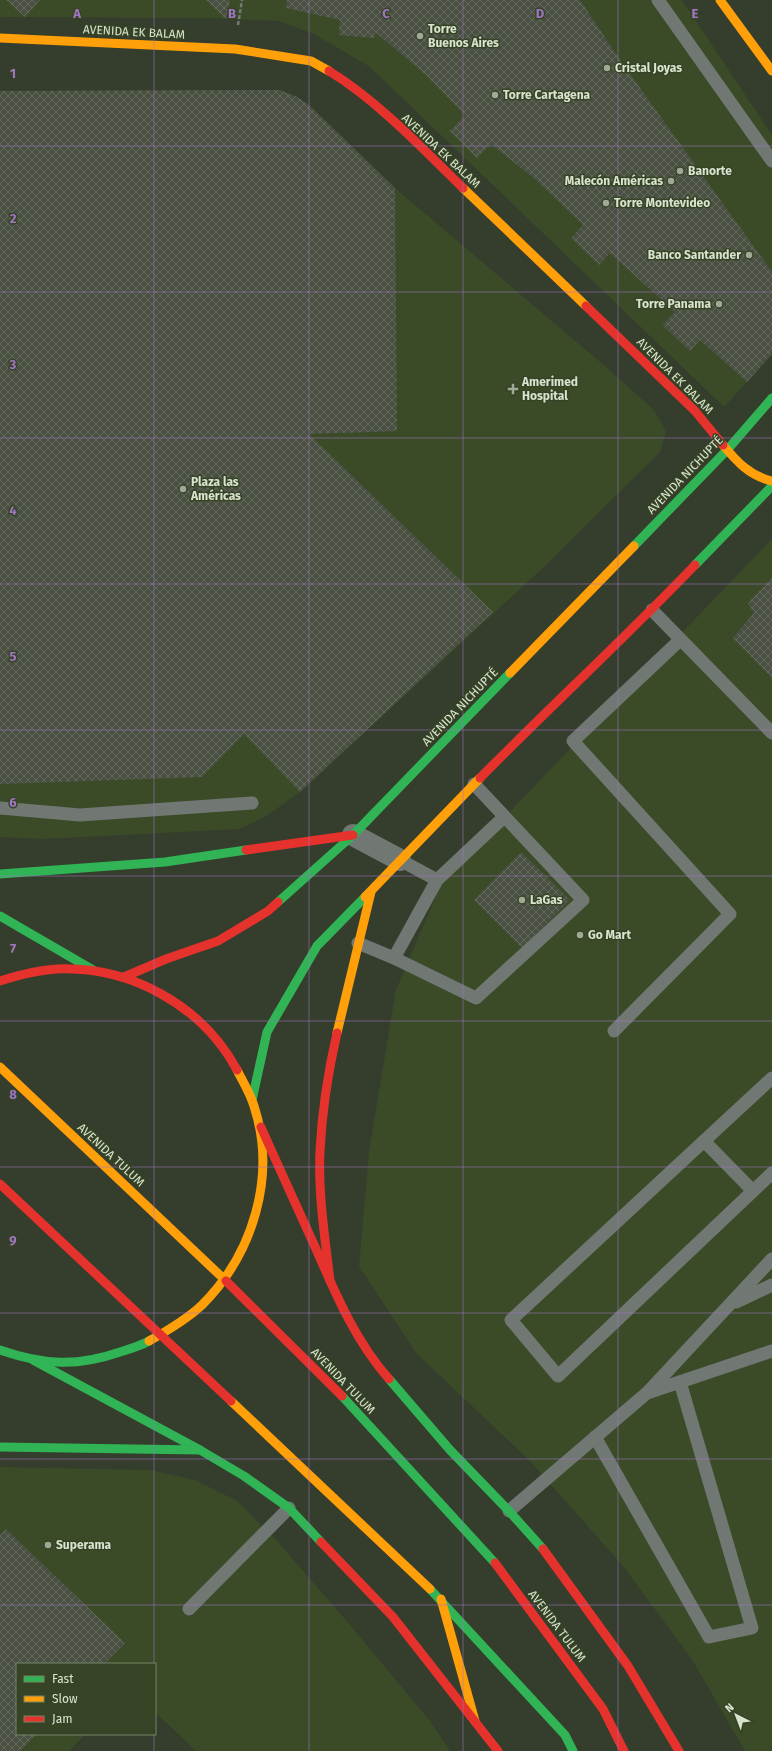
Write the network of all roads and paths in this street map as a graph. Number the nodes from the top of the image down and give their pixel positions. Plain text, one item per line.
1 (658, 0) edge
2 (720, 0) edge
3 (0, 38) edge
4 (772, 71) edge
5 (772, 161) edge
6 (772, 398) edge
7 (728, 449) junction
8 (772, 481) edge
9 (772, 486) edge
10 (652, 610) junction
11 (680, 640) junction
12 (772, 733) edge
13 (474, 784) junction
14 (252, 803) dead end
15 (0, 808) edge
16 (504, 817) junction
17 (353, 835) junction
18 (400, 860) junction
19 (0, 874) edge
20 (437, 880) junction
21 (371, 892) junction
22 (0, 916) edge
23 (358, 943) junction
24 (394, 958) junction
25 (92, 970) junction
26 (124, 977) junction
27 (0, 981) edge
28 (614, 1031) dead end
29 (0, 1067) edge
30 (772, 1078) edge
31 (252, 1100) junction
32 (257, 1118) junction
33 (704, 1141) junction
34 (772, 1173) edge
35 (0, 1184) edge
36 (753, 1191) junction
37 (772, 1259) edge
38 (225, 1280) junction
39 (330, 1281) junction
40 (772, 1285) edge
41 (730, 1304) junction
42 (162, 1336) junction
43 (0, 1350) edge
44 (772, 1351) edge
45 (32, 1359) junction
46 (680, 1382) junction
47 (648, 1392) junction
48 (595, 1437) junction
49 (0, 1447) edge
50 (200, 1450) junction
51 (289, 1508) junction
52 (509, 1511) junction
53 (440, 1598) junction
54 (189, 1609) dead end
55 (475, 1721) junction
56 (498, 1751) edge
57 (574, 1751) edge
58 (624, 1751) edge
59 (679, 1751) edge

1 - 5 lane
2 - 4 main road
3 - 7 main road, AVENIDA EK BALAM
6 - 7 main road, AVENIDA NICHUPTÉ
7 - 8 main road, AVENIDA EK BALAM
7 - 17 main road, AVENIDA NICHUPTÉ
9 - 10 main road
10 - 11 lane
10 - 13 main road
11 - 12 lane
11 - 28 lane
13 - 16 lane
13 - 18 main road
14 - 15 lane
16 - 20 lane
16 - 24 lane
17 - 18 street
17 - 19 main road
17 - 26 main road, AVENIDA NICHUPTÉ
18 - 20 lane
18 - 21 main road
20 - 24 lane
21 - 23 main road
21 - 31 main road
22 - 25 main road
23 - 24 lane
23 - 39 main road
25 - 26 main road
25 - 27 main road
26 - 31 main road
29 - 38 main road, AVENIDA TULUM
30 - 33 lane
31 - 32 main road
32 - 38 main road
32 - 39 main road
33 - 36 lane
33 - 36 lane
34 - 36 lane
35 - 42 main road
37 - 41 lane
38 - 42 main road
38 - 58 main road, AVENIDA TULUM
39 - 52 main road
40 - 41 lane
41 - 47 lane
42 - 45 main road
42 - 53 main road
43 - 45 main road
44 - 46 lane
45 - 50 main road
46 - 47 lane
46 - 48 lane
47 - 48 lane
48 - 52 lane
49 - 50 main road
50 - 51 main road
51 - 54 lane
51 - 55 main road
52 - 59 main road
53 - 55 main road
53 - 57 main road
55 - 56 main road

